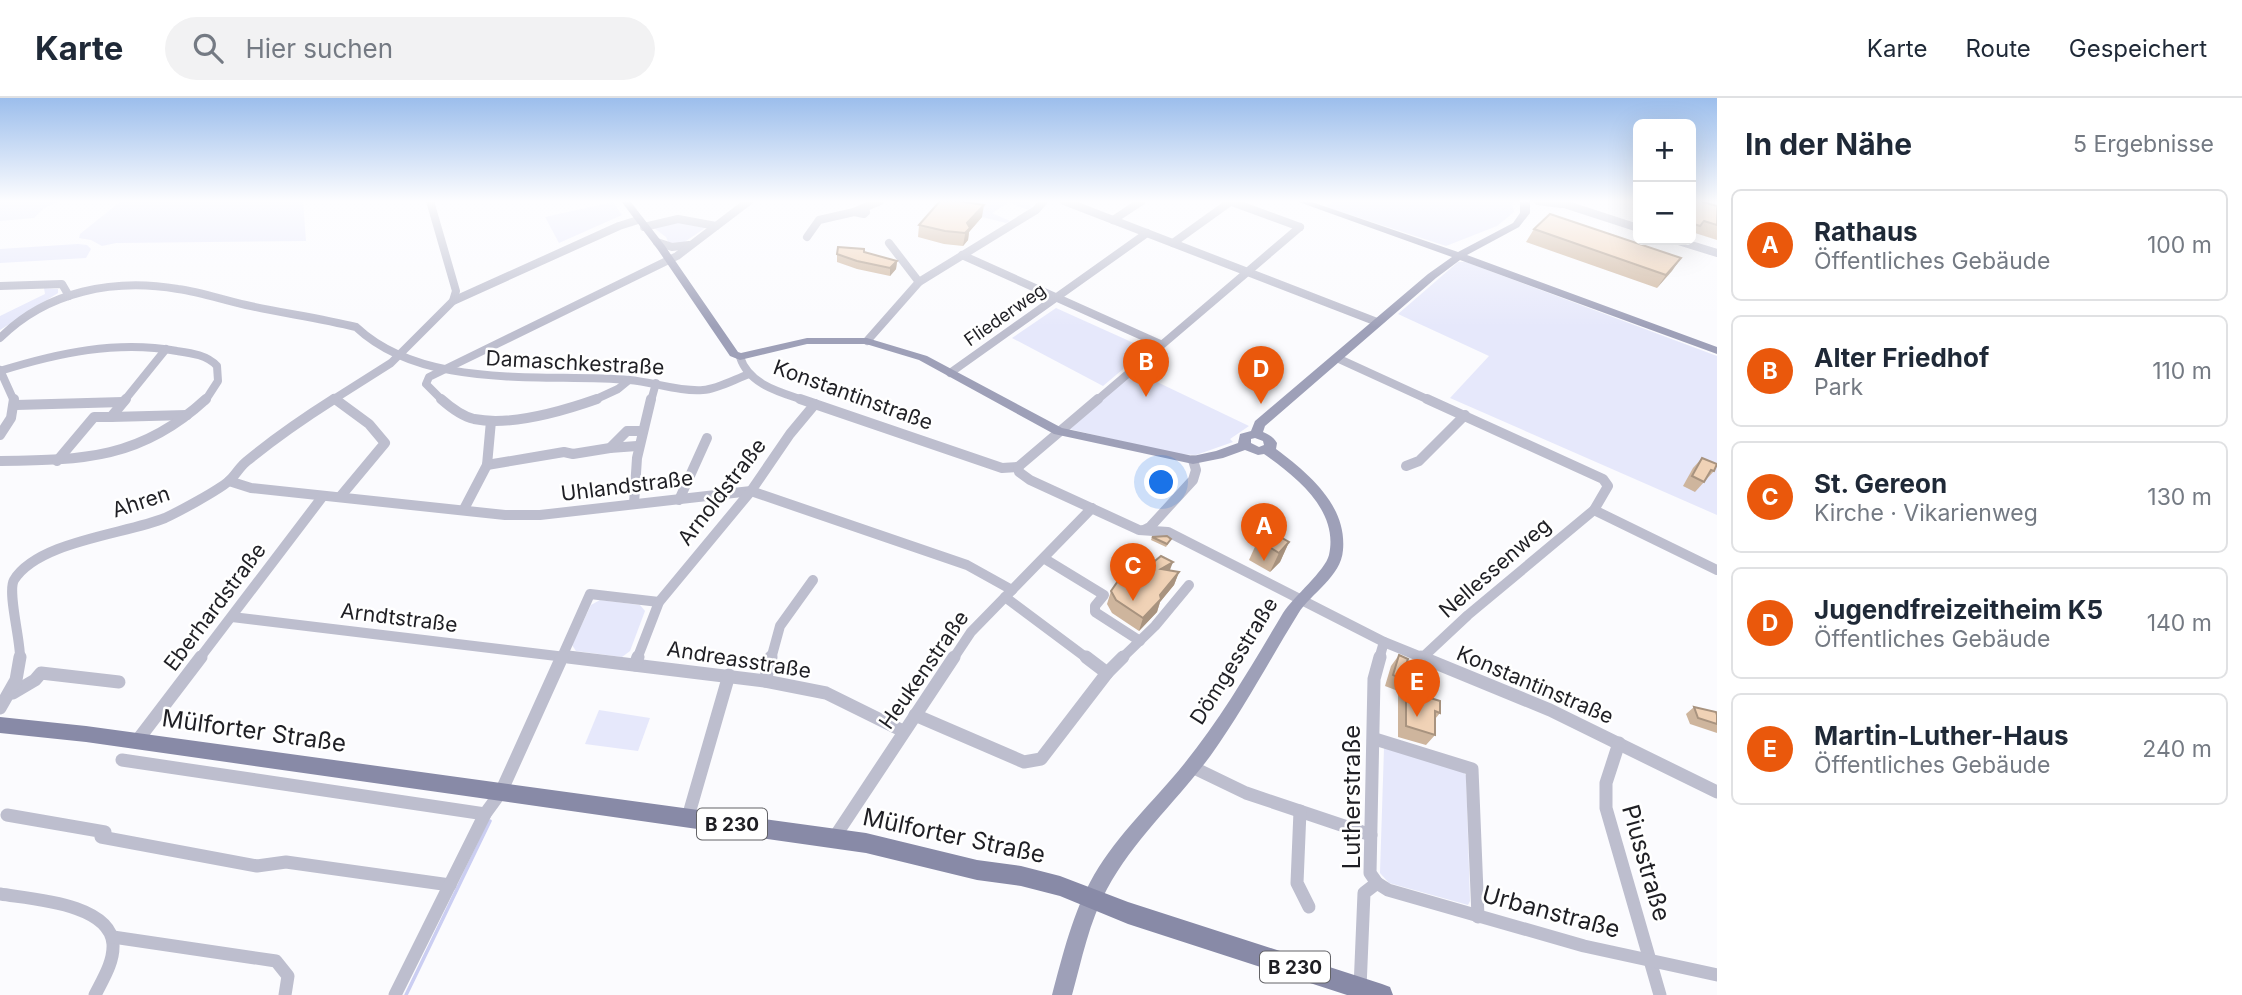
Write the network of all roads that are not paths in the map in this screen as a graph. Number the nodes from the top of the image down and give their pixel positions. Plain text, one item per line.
1 (442, 243) edge
2 (582, 243) edge
3 (658, 243) edge
4 (659, 243) edge
5 (889, 243) dead end
6 (980, 243) edge
7 (1133, 243) edge
8 (1173, 243) edge
9 (1281, 243) edge
10 (1422, 243) edge
11 (1474, 243) edge
12 (1478, 243) edge
13 (692, 244) joint
14 (1691, 245) edge
15 (1717, 253) edge
16 (1454, 254) junction
17 (962, 255) junction
18 (668, 260) junction
19 (1246, 272) junction
20 (919, 282) junction
21 (0, 286) edge
22 (69, 296) junction
23 (1057, 298) junction
24 (453, 301) junction
25 (1377, 322) junction
26 (0, 338) edge
27 (867, 341) junction
28 (1160, 344) junction
29 (166, 349) junction
30 (1717, 351) edge
31 (399, 356) junction
32 (740, 357) junction
33 (1336, 358) junction
34 (444, 368) junction
35 (0, 370) edge
36 (950, 373) junction
37 (749, 374) junction
38 (629, 380) junction
39 (656, 383) junction
40 (334, 398) junction
41 (105, 402) junction
42 (123, 402) junction
43 (815, 404) junction
44 (16, 405) junction
45 (187, 415) junction
46 (1465, 415) junction
47 (94, 417) junction
48 (111, 417) junction
49 (491, 421) junction
50 (642, 431) junction
51 (1058, 431) junction
52 (1256, 433) junction
53 (0, 435) edge
54 (707, 438) dead end
55 (1245, 444) junction
56 (638, 446) junction
57 (610, 448) junction
58 (1268, 450) junction
59 (1193, 460) junction
60 (0, 461) edge
61 (57, 461) junction
62 (487, 465) junction
63 (1406, 466) dead end
64 (1018, 467) junction
65 (229, 481) junction
66 (751, 491) junction
67 (323, 496) junction
68 (340, 497) junction
69 (679, 500) junction
70 (634, 504) junction
71 (1092, 508) junction
72 (464, 509) junction
73 (1594, 510) junction
74 (1143, 530) junction
75 (1045, 559) junction
76 (1717, 570) edge
77 (813, 580) dead end
78 (1189, 585) dead end
79 (1008, 593) junction
80 (1292, 597) junction
81 (659, 602) junction
82 (232, 617) junction
83 (1140, 641) junction
84 (1384, 642) junction
85 (561, 656) junction
86 (1422, 658) junction
87 (635, 665) junction
88 (1107, 673) junction
89 (729, 675) junction
90 (765, 681) junction
91 (119, 682) dead end
92 (13, 693) junction
93 (0, 708) edge
94 (915, 715) junction
95 (0, 725) edge
96 (903, 731) junction
97 (1375, 739) junction
98 (137, 741) junction
99 (1619, 743) junction
100 (122, 760) dead end
101 (1192, 767) junction
102 (501, 792) junction
103 (1717, 792) edge
104 (1300, 811) junction
105 (485, 814) junction
106 (8, 815) dead end
107 (688, 817) junction
108 (1371, 835) junction
109 (834, 838) junction
110 (1377, 883) junction
111 (450, 885) junction
112 (0, 894) edge
113 (1092, 899) junction
114 (1309, 907) dead end
115 (1479, 917) junction
116 (113, 937) junction
117 (1650, 961) junction
118 (1717, 975) edge
119 (1371, 992) edge
120 (95, 995) edge
121 (285, 995) edge
122 (395, 995) edge
123 (1062, 995) edge
124 (1660, 995) edge

1 - 24 street
2 - 24 street
3 - 18 main road, Konstantinstraße
4 - 13 street
5 - 20 street
6 - 17 street
7 - 23 street, Fliederweg
8 - 19 street
9 - 19 street
10 - 16 main road
11 - 16 main road
12 - 16 main road
13 - 18 street
14 - 15 street
16 - 25 main road
16 - 30 main road
17 - 20 street
17 - 23 street
18 - 32 main road, Konstantinstraße
18 - 34 street
19 - 25 street
19 - 28 street
20 - 27 street
21 - 22 street
22 - 26 street, Damaschkestraße
22 - 31 street, Damaschkestraße
23 - 28 street
23 - 36 street, Fliederweg
24 - 31 street, Ahren
25 - 33 main road
27 - 32 main road
27 - 36 main road
28 - 51 street
29 - 35 street
29 - 42 street
29 - 45 street
31 - 34 street, Damaschkestraße
31 - 40 street, Ahren
32 - 37 street, Konstantinstraße
33 - 46 street
33 - 52 main road
34 - 38 street, Damaschkestraße
34 - 49 street
35 - 44 street
36 - 51 main road
37 - 39 street, Damaschkestraße
37 - 43 street, Konstantinstraße
38 - 39 street, Damaschkestraße
38 - 49 street
39 - 50 street
40 - 65 street, Ahren
40 - 68 street
41 - 42 street
41 - 44 street
41 - 47 street
42 - 48 street
43 - 64 street, Konstantinstraße
43 - 66 street, Arnoldstraße
44 - 53 street
45 - 48 street
45 - 61 street
46 - 63 street
46 - 73 street
47 - 48 street
47 - 61 street
49 - 62 street
50 - 56 street
50 - 57 street
51 - 59 main road
51 - 64 street
52 - 55 main road
52 - 58 main road
54 - 69 street
55 - 58 main road
55 - 59 main road
56 - 57 street
56 - 70 street
57 - 62 street
58 - 80 main road, Dömgesstraße
59 - 74 street
60 - 61 street
62 - 72 street
64 - 71 street, Konstantinstraße
65 - 67 street, Uhlandstraße
65 - 92 street, Ahren
66 - 69 street, Uhlandstraße
66 - 79 street, Uhlandstraße
66 - 81 street, Arnoldstraße
67 - 68 street, Uhlandstraße
67 - 82 street, Eberhardstraße
68 - 72 street, Uhlandstraße
69 - 70 street, Uhlandstraße
70 - 72 street, Uhlandstraße
71 - 74 street, Konstantinstraße
71 - 75 street, Heukenstraße
73 - 76 street
73 - 86 street, Nellessenweg
74 - 80 street, Konstantinstraße
75 - 79 street, Heukenstraße
75 - 83 street
77 - 90 street
78 - 83 street
79 - 88 street, Uhlandstraße
79 - 94 street, Heukenstraße
80 - 84 street, Konstantinstraße
80 - 101 main road, Dömgesstraße
81 - 85 street
81 - 87 street, Arnoldstraße
82 - 85 street, Arndtstraße
82 - 98 street, Eberhardstraße
83 - 88 street
84 - 86 street, Konstantinstraße
84 - 97 street, Lutherstraße
85 - 87 street, Andreasstraße
85 - 102 street
86 - 99 street, Konstantinstraße
87 - 89 street, Andreasstraße
88 - 94 street
89 - 90 street, Andreasstraße
89 - 107 street
90 - 96 street, Andreasstraße
91 - 92 street, Ahren
92 - 93 street, Ahren
94 - 96 street, Heukenstraße
95 - 98 main road, Mülforter Straße / B 230
96 - 109 street, Heukenstraße
97 - 108 street, Lutherstraße
97 - 115 street
98 - 102 main road, Mülforter Straße / B 230
99 - 103 street, Konstantinstraße
99 - 117 street, Piusstraße
100 - 105 street
101 - 104 street
101 - 113 main road, Dömgesstraße
102 - 105 street
102 - 107 main road, Mülforter Straße / B 230
104 - 108 street
104 - 114 street
105 - 111 street
106 - 111 street
107 - 109 main road, Mülforter Straße / B 230
108 - 110 street, Lutherstraße
109 - 113 main road, Mülforter Straße / B 230
110 - 115 street, Urbanstraße
110 - 119 street, Lutherstraße
111 - 122 street
112 - 116 street
113 - 119 main road, Mülforter Straße / B 230
113 - 123 main road, Dömgesstraße
115 - 117 street, Urbanstraße
116 - 120 street
116 - 121 street
117 - 118 street, Urbanstraße
117 - 124 street, Piusstraße

